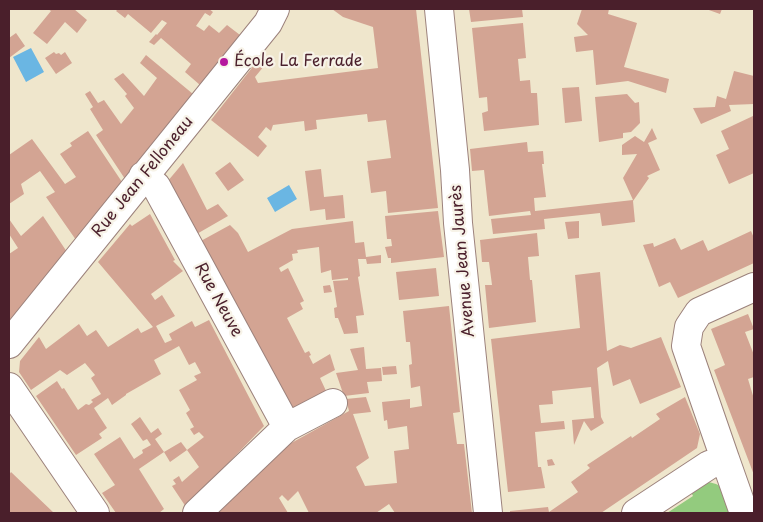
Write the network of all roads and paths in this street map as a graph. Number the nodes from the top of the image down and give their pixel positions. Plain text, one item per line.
1 (274, 9) edge
2 (439, 9) edge
3 (144, 176) junction
4 (754, 286) edge
5 (9, 344) edge
6 (9, 387) edge
7 (333, 403) dead end
8 (287, 427) junction
9 (725, 459) junction
10 (95, 513) edge
11 (197, 513) edge
12 (488, 513) edge
13 (636, 513) edge
14 (744, 513) edge

1 - 3 street, Rue Jean Felloneau
2 - 12 street, Avenue Jean Jaurès
3 - 5 street, Rue Jean Felloneau
3 - 8 street, Rue Neuve
4 - 9 street
6 - 10 street
7 - 8 street
8 - 11 street
9 - 13 street
9 - 14 street

